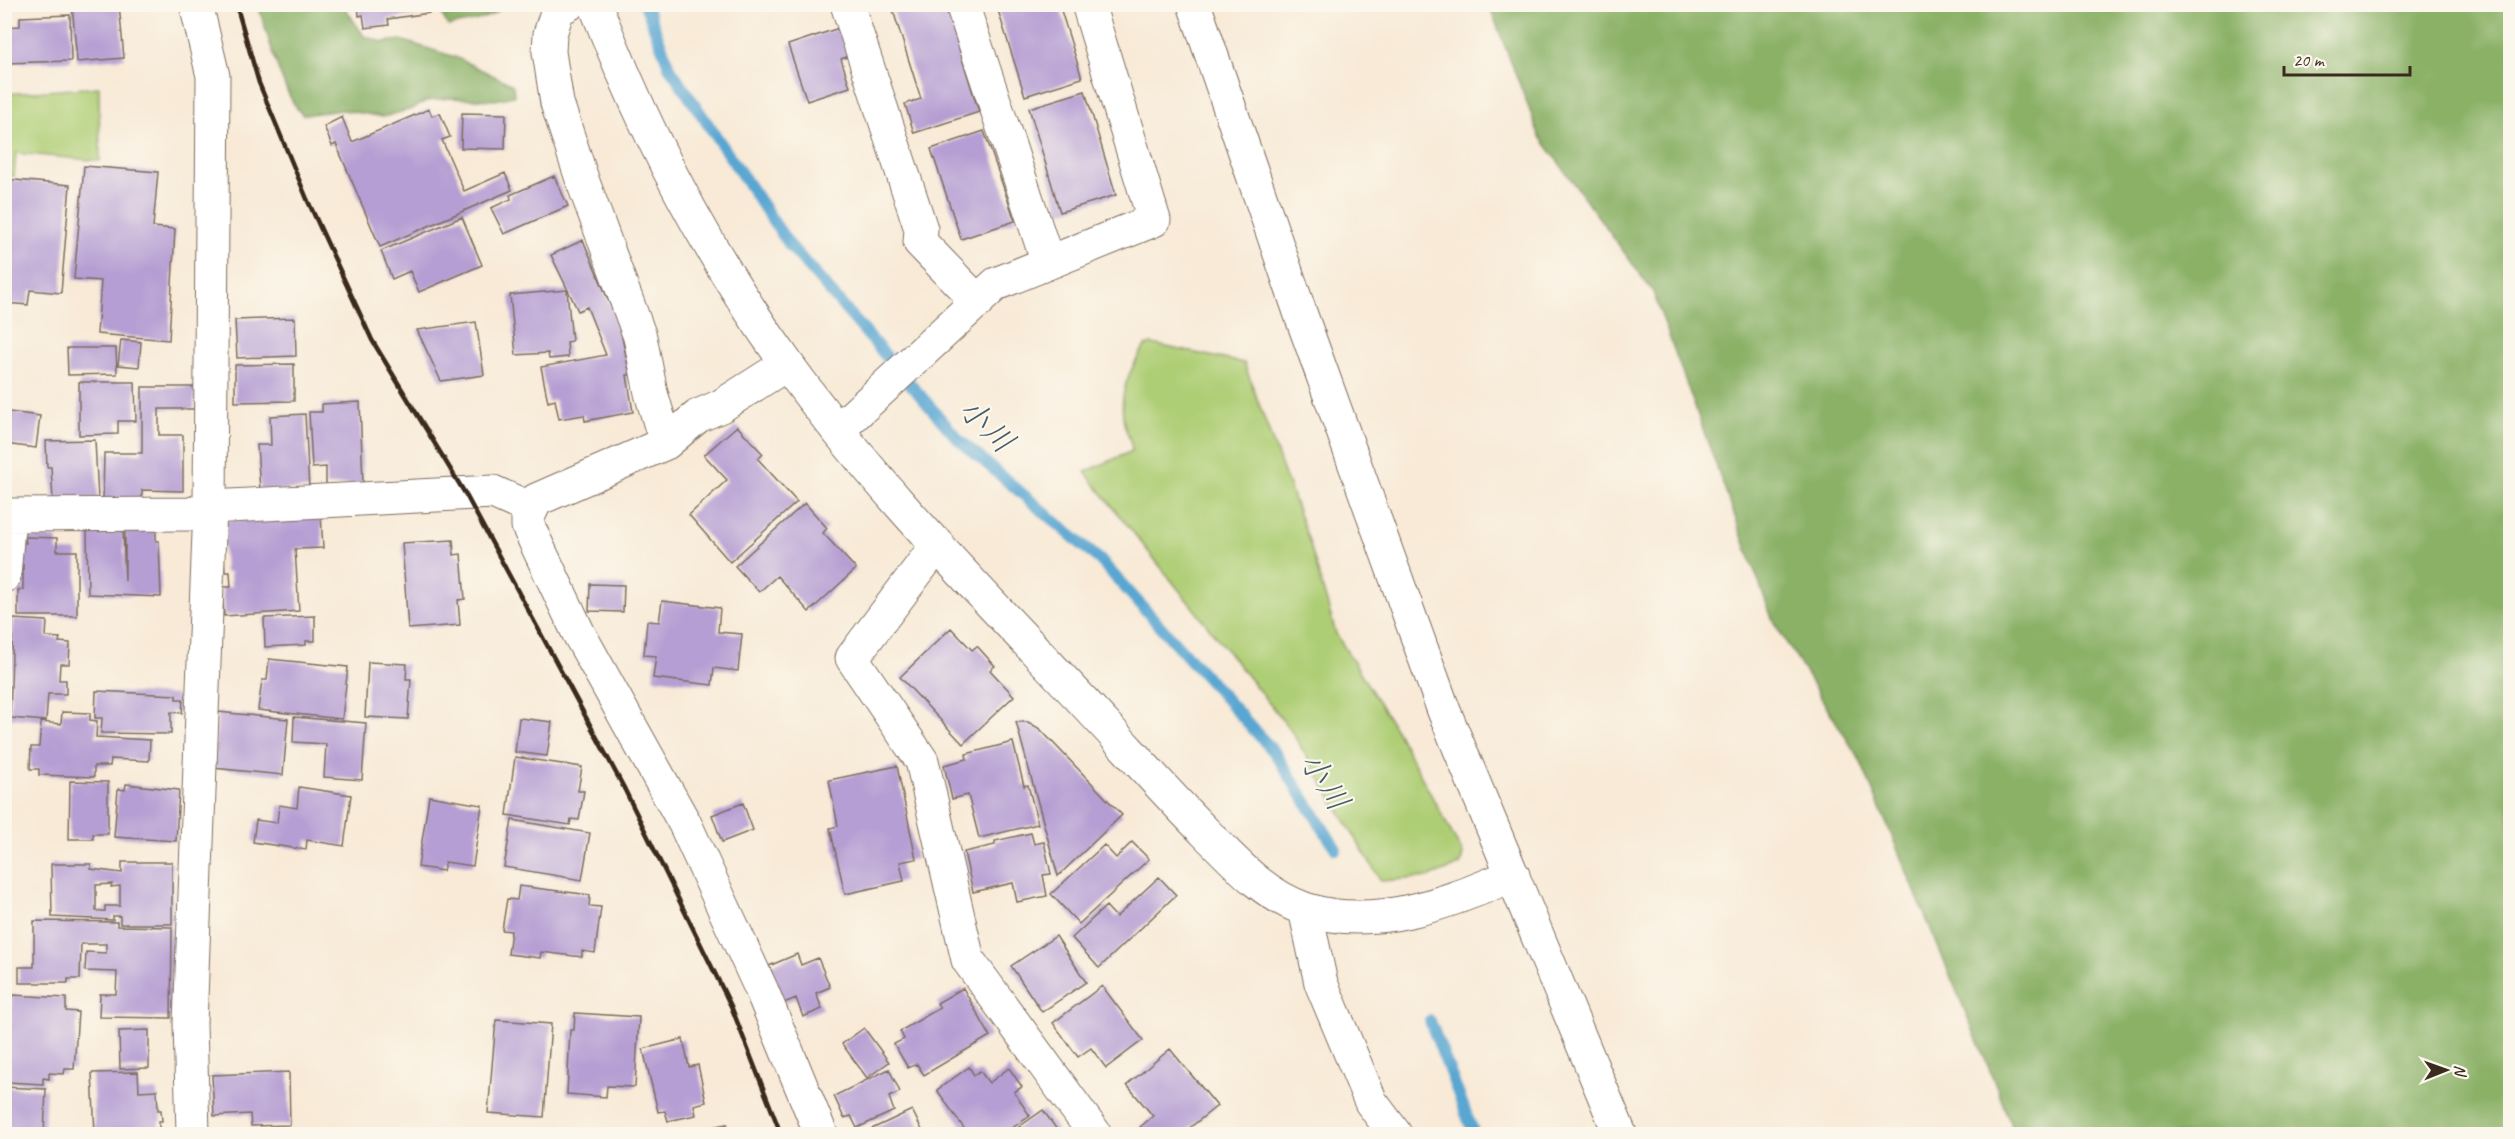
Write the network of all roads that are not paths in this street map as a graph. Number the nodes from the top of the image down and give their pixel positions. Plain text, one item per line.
1 (196, 4) edge
2 (569, 4) edge
3 (595, 4) edge
4 (848, 4) edge
5 (962, 4) edge
6 (1088, 4) edge
7 (1194, 4) edge
8 (1048, 263) junction
9 (978, 302) junction
10 (787, 364) junction
11 (838, 430) junction
12 (666, 443) junction
13 (210, 507) junction
14 (531, 509) junction
15 (7, 515) edge
16 (938, 544) junction
17 (4, 576) edge
18 (1513, 875) junction
19 (1305, 909) junction
20 (193, 1134) edge
21 (820, 1134) edge
22 (1095, 1134) edge
23 (1395, 1134) edge
24 (1620, 1134) edge

1 - 13 street
2 - 12 street
3 - 10 street
4 - 9 street
5 - 8 street
6 - 8 street
7 - 18 street
8 - 9 street
9 - 11 street
10 - 11 street
10 - 12 street
11 - 16 street
12 - 14 street
13 - 14 street
13 - 15 street
13 - 20 street
14 - 21 street
15 - 17 street
16 - 19 street
16 - 22 street
18 - 19 street
18 - 24 street
19 - 23 street

